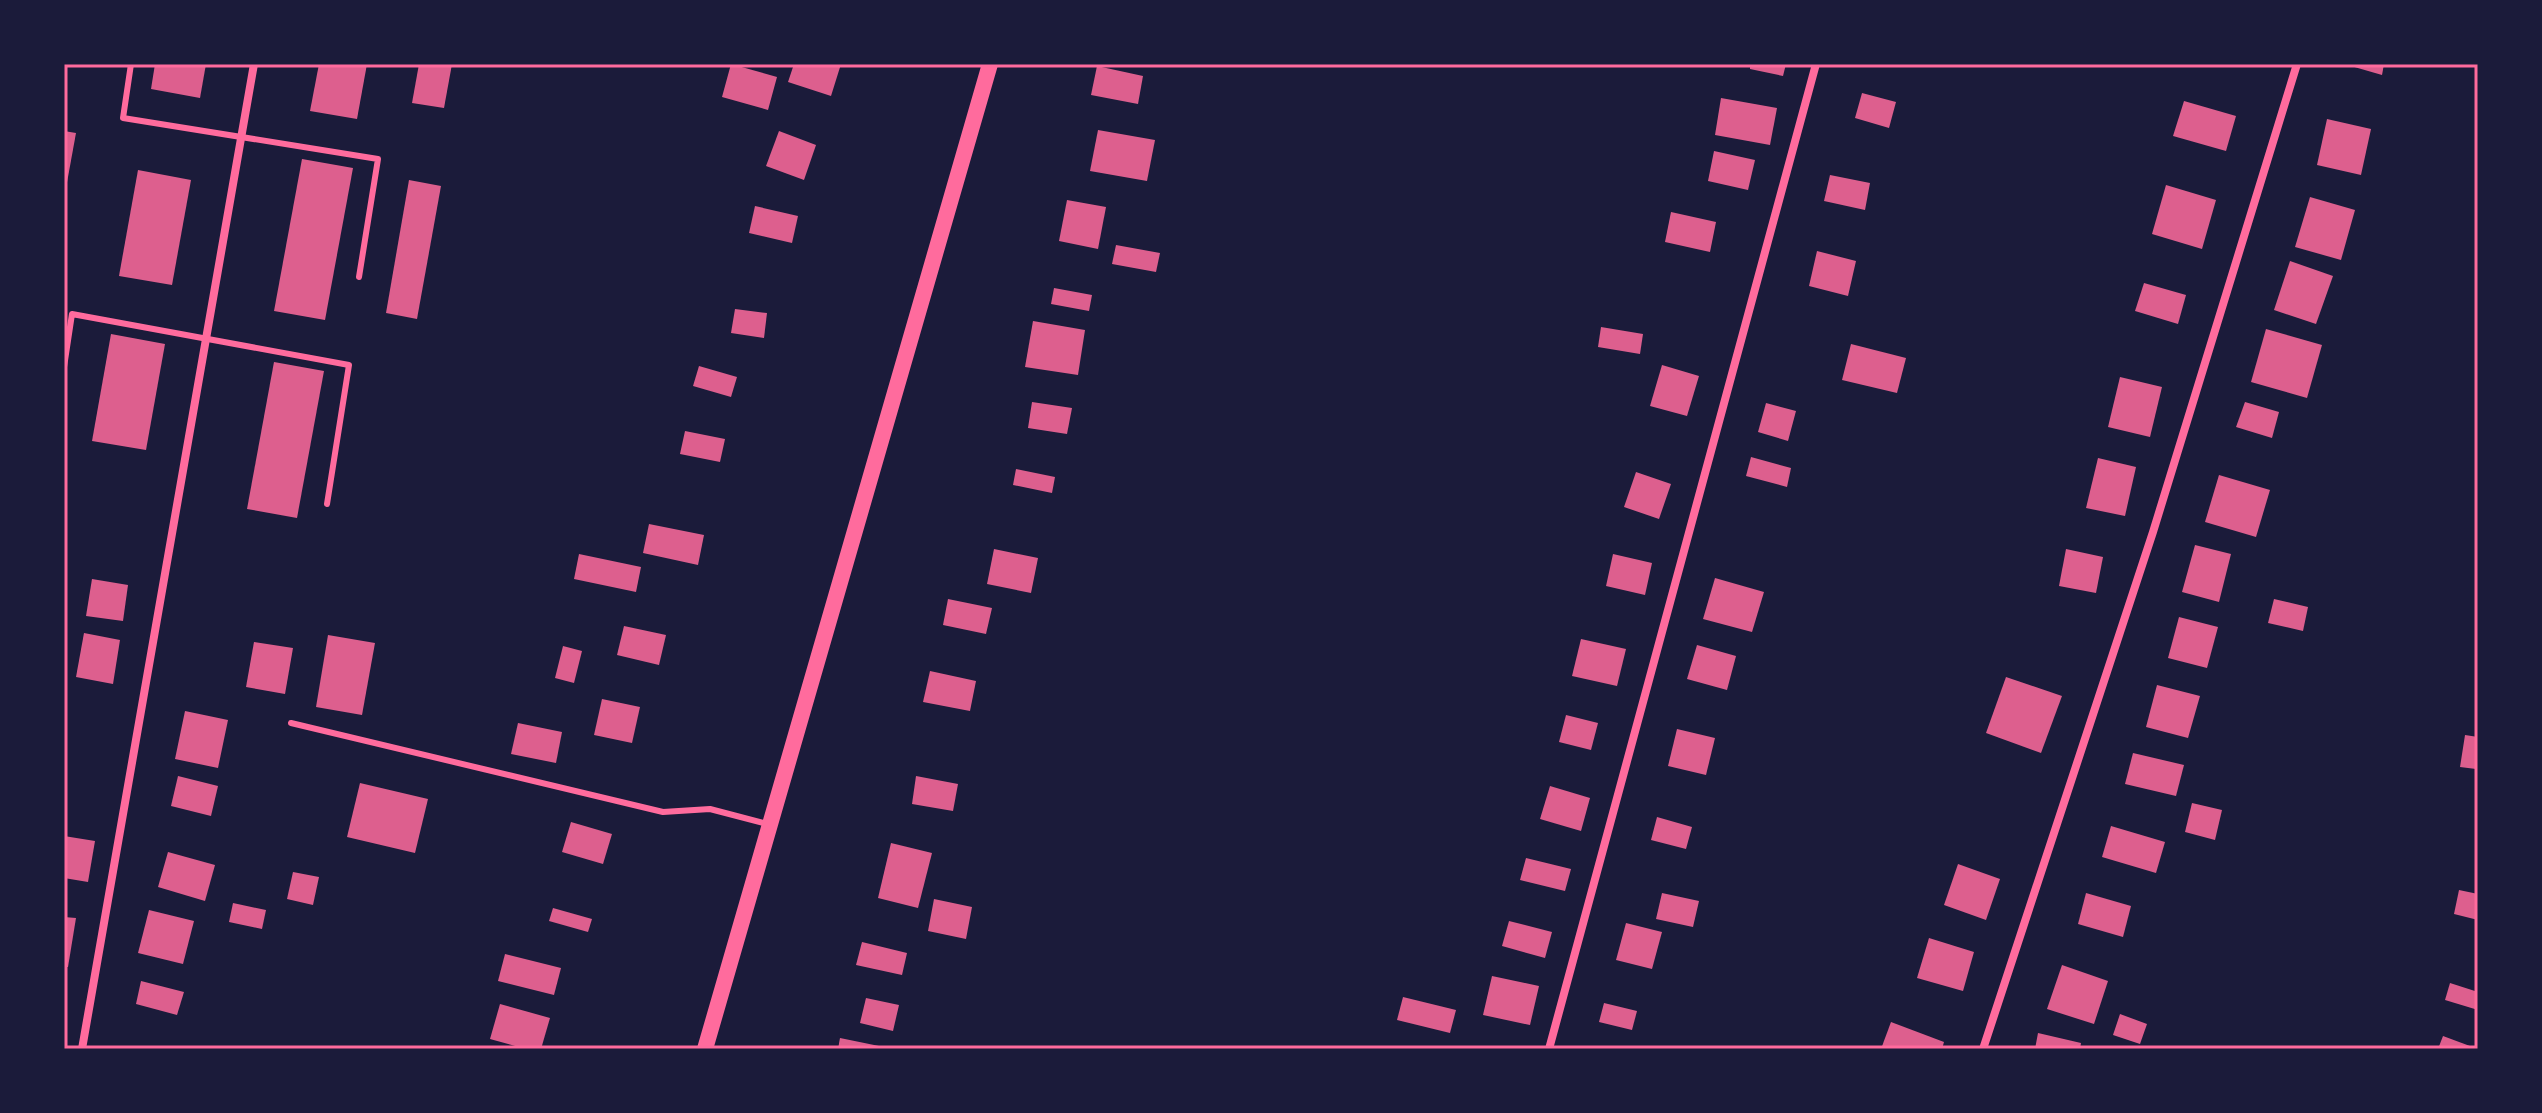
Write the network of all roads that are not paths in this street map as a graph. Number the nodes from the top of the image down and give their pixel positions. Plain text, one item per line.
1 (131, 64) edge
2 (254, 64) edge
3 (990, 64) edge
4 (1816, 64) edge
5 (2297, 64) edge
6 (241, 136) junction
7 (359, 277) dead end
8 (207, 339) junction
9 (64, 367) edge
10 (327, 504) dead end
11 (291, 723) dead end
12 (771, 825) junction
13 (82, 1049) edge
14 (705, 1049) edge
15 (1549, 1049) edge
16 (1983, 1049) edge

1 - 6 lane
2 - 6 street
3 - 12 main road
4 - 15 street
5 - 16 street
6 - 7 lane
6 - 8 street
8 - 9 lane
8 - 10 lane
8 - 13 street
11 - 12 lane
12 - 14 main road

